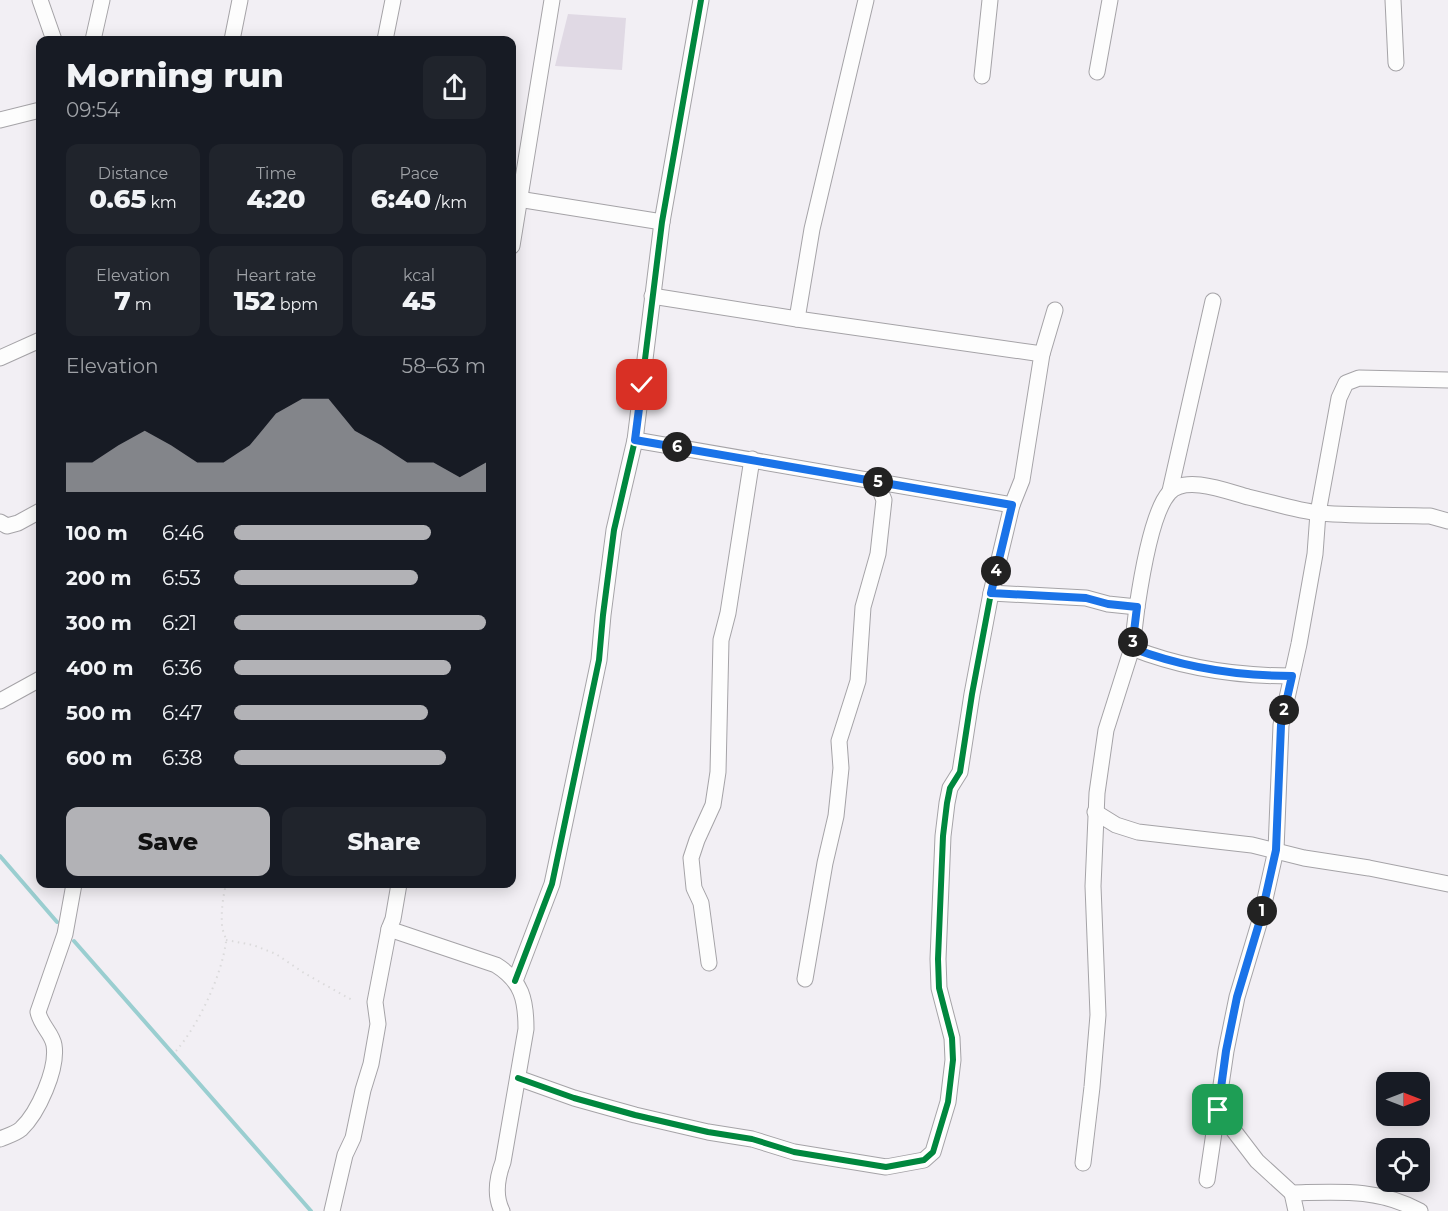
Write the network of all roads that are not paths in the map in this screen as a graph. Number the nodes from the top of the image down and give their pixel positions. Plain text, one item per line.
1 (40, 0) edge
2 (102, 0) edge
3 (240, 0) edge
4 (393, 0) edge
5 (552, 0) edge
6 (701, 0) edge
7 (866, 0) edge
8 (990, 0) edge
9 (1110, 0) edge
10 (1393, 0) edge
11 (53, 36) edge
12 (94, 36) edge
13 (233, 36) edge
14 (386, 36) edge
15 (1395, 63) dead end
16 (1097, 72) dead end
17 (982, 76) dead end
18 (36, 111) edge
19 (0, 120) edge
20 (516, 198) edge
21 (662, 222) junction
22 (652, 296) junction
23 (1214, 301) dead end
24 (1055, 310) dead end
25 (797, 319) junction
26 (36, 342) edge
27 (1042, 354) junction
28 (0, 358) edge
29 (1448, 380) edge
30 (635, 440) junction
31 (752, 459) junction
32 (876, 481) junction
33 (1170, 491) junction
34 (1012, 505) junction
35 (36, 513) edge
36 (1318, 513) junction
37 (1448, 521) edge
38 (2, 526) edge
39 (991, 593) junction
40 (1137, 607) junction
41 (1132, 648) junction
42 (1292, 676) junction
43 (36, 681) edge
44 (0, 700) edge
45 (1095, 812) junction
46 (1276, 850) junction
47 (1448, 884) edge
48 (73, 888) edge
49 (398, 888) edge
50 (389, 929) junction
51 (709, 963) dead end
52 (805, 979) dead end
53 (515, 981) junction
54 (518, 1078) junction
55 (1218, 1110) junction
56 (0, 1139) edge
57 (1083, 1162) dead end
58 (1207, 1180) dead end
59 (1292, 1193) junction
60 (332, 1211) edge
61 (502, 1211) edge
62 (1296, 1211) edge
63 (1420, 1211) edge

1 - 11 street
2 - 12 street
3 - 13 street
4 - 14 street
5 - 20 street
6 - 21 street
7 - 25 street
8 - 17 street
9 - 16 street
10 - 15 street
18 - 19 street
20 - 21 street
21 - 22 street
22 - 25 street
22 - 30 street
23 - 33 street
24 - 27 street
25 - 27 street
26 - 28 street
27 - 34 street
29 - 36 street
30 - 31 street
30 - 53 street
31 - 32 street
31 - 51 street
32 - 34 street
32 - 52 street
33 - 36 street
33 - 40 street
34 - 39 street
35 - 38 street
36 - 37 street
36 - 42 street
39 - 40 street
39 - 54 street
40 - 41 street
41 - 42 street
41 - 45 street
42 - 46 street
43 - 44 street
45 - 46 street
45 - 57 street
46 - 47 street
46 - 55 street
48 - 56 street
49 - 50 street
50 - 53 street
50 - 60 street
53 - 54 street
54 - 61 street
55 - 58 street
55 - 59 street
59 - 62 street
59 - 63 street

